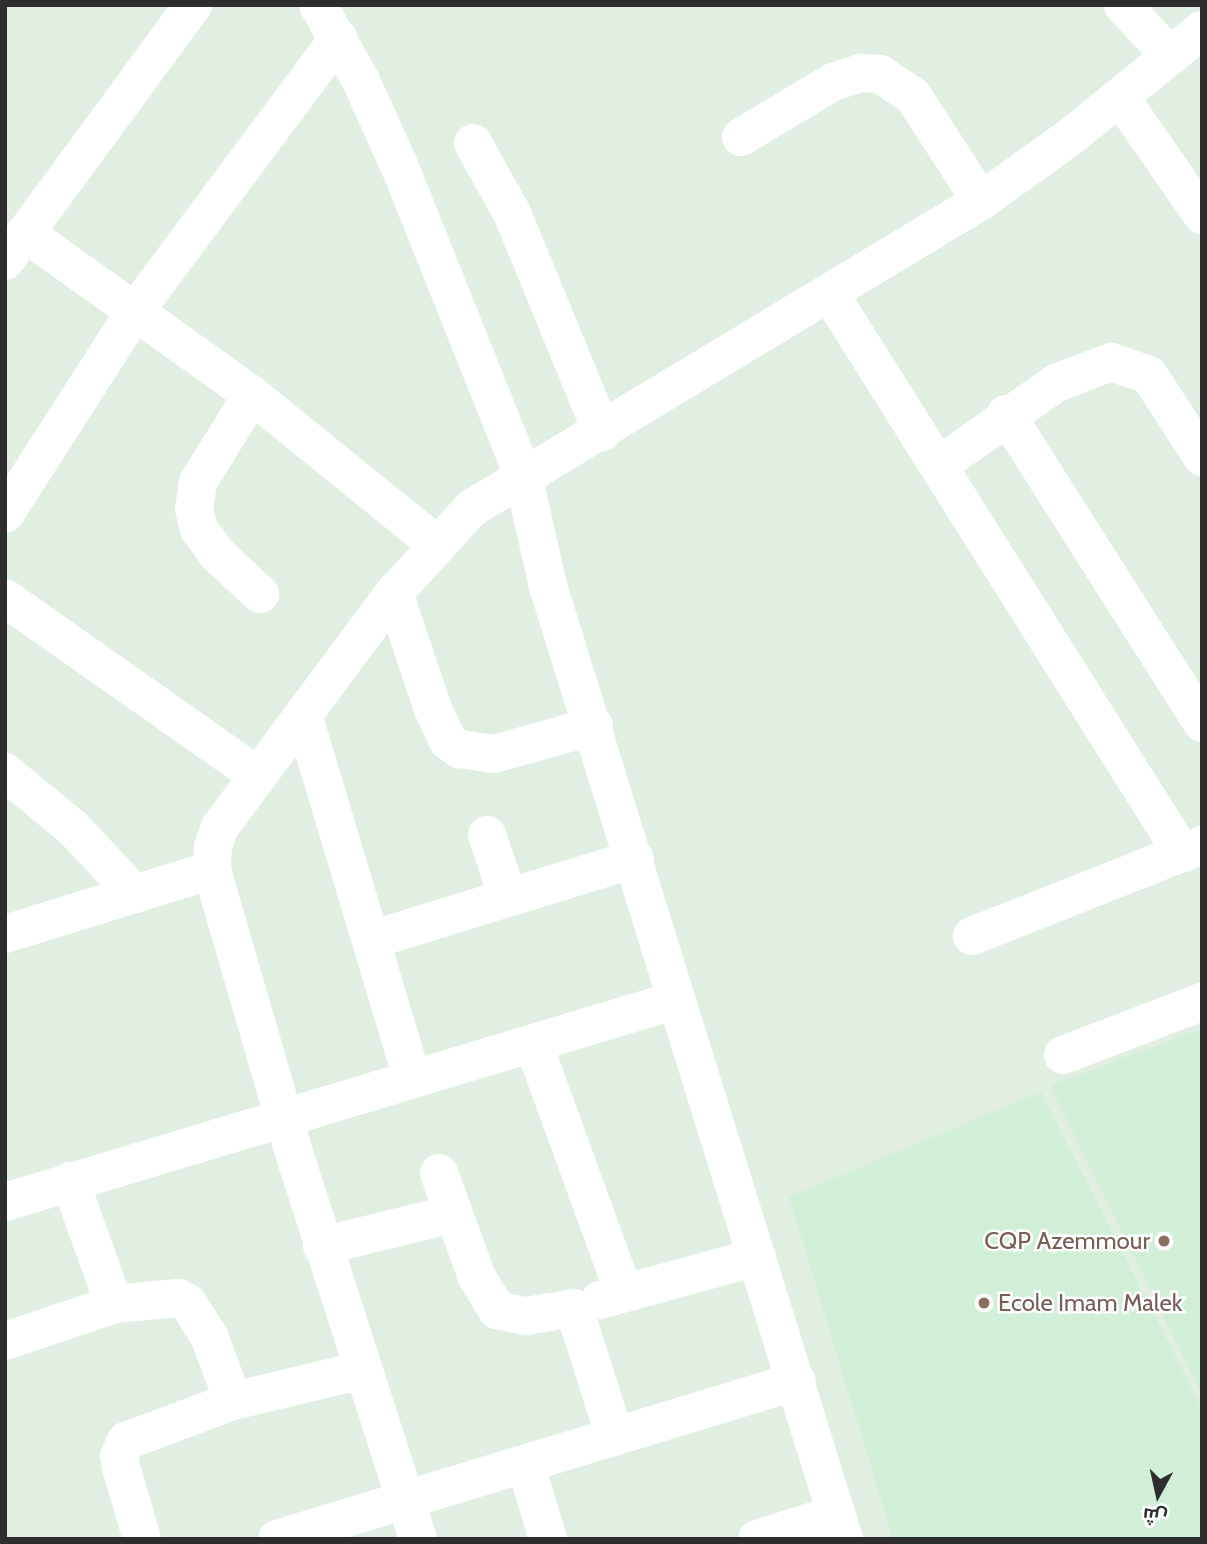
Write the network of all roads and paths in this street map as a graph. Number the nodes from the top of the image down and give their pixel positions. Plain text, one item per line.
1 (193, 5) edge
2 (318, 5) edge
3 (1123, 5) edge
4 (1202, 30) edge
5 (339, 38) junction
6 (1170, 56) junction
7 (1120, 97) junction
8 (741, 137) dead end
9 (473, 143) dead end
10 (981, 201) junction
11 (1202, 215) edge
12 (15, 247) edge
13 (830, 294) junction
14 (136, 310) junction
15 (252, 395) junction
16 (1006, 414) junction
17 (602, 432) junction
18 (1202, 457) edge
19 (939, 465) junction
20 (523, 475) junction
21 (5, 514) edge
22 (436, 544) junction
23 (394, 593) junction
24 (260, 594) dead end
25 (5, 598) edge
26 (304, 718) junction
27 (1202, 723) edge
28 (594, 726) junction
29 (5, 772) edge
30 (257, 775) junction
31 (487, 835) dead end
32 (1192, 849) edge
33 (635, 859) junction
34 (212, 870) junction
35 (135, 894) junction
36 (508, 897) junction
37 (5, 934) edge
38 (972, 936) dead end
39 (371, 940) junction
40 (676, 1000) junction
41 (1202, 1002) edge
42 (533, 1044) junction
43 (1063, 1055) dead end
44 (412, 1078) junction
45 (283, 1118) junction
46 (439, 1174) dead end
47 (70, 1181) junction
48 (5, 1202) edge
49 (452, 1214) junction
50 (322, 1246) junction
51 (757, 1257) junction
52 (625, 1293) junction
53 (114, 1304) junction
54 (574, 1308) junction
55 (5, 1341) edge
56 (362, 1370) junction
57 (797, 1381) junction
58 (233, 1401) junction
59 (615, 1437) junction
60 (526, 1466) junction
61 (405, 1501) junction
62 (840, 1527) edge
63 (142, 1539) edge
64 (277, 1539) edge
65 (418, 1539) edge
66 (548, 1539) edge
67 (757, 1539) edge

1 - 12 street
2 - 5 street
3 - 6 street
4 - 6 street
5 - 14 street
5 - 20 street
6 - 7 street
7 - 10 street
7 - 11 street
8 - 10 street
9 - 17 street
10 - 13 street
12 - 14 street
13 - 17 street
13 - 19 street
14 - 15 street
14 - 21 street
15 - 22 street
15 - 24 street
16 - 18 street
16 - 19 street
16 - 27 street
17 - 20 street
19 - 32 street
20 - 22 street
20 - 28 street
22 - 23 street
23 - 26 street
23 - 28 street
25 - 30 street
26 - 30 street
26 - 39 street
28 - 33 street
29 - 35 street
30 - 34 street
31 - 36 street
32 - 38 street
33 - 36 street
33 - 40 street
34 - 35 street
34 - 45 street
35 - 37 street
36 - 39 street
39 - 44 street
40 - 42 street
40 - 51 street
41 - 43 street
42 - 44 street
42 - 52 street
44 - 45 street
45 - 47 street
45 - 50 street
46 - 49 street
47 - 48 street
47 - 53 street
49 - 50 street
49 - 54 street
50 - 56 street
51 - 52 street
51 - 57 street
52 - 54 street
53 - 55 street
53 - 58 street
54 - 59 street
56 - 58 street
56 - 61 street
57 - 59 street
57 - 62 street
58 - 63 street
59 - 60 street
60 - 61 street
60 - 66 street
61 - 64 street
61 - 65 street
62 - 67 street

